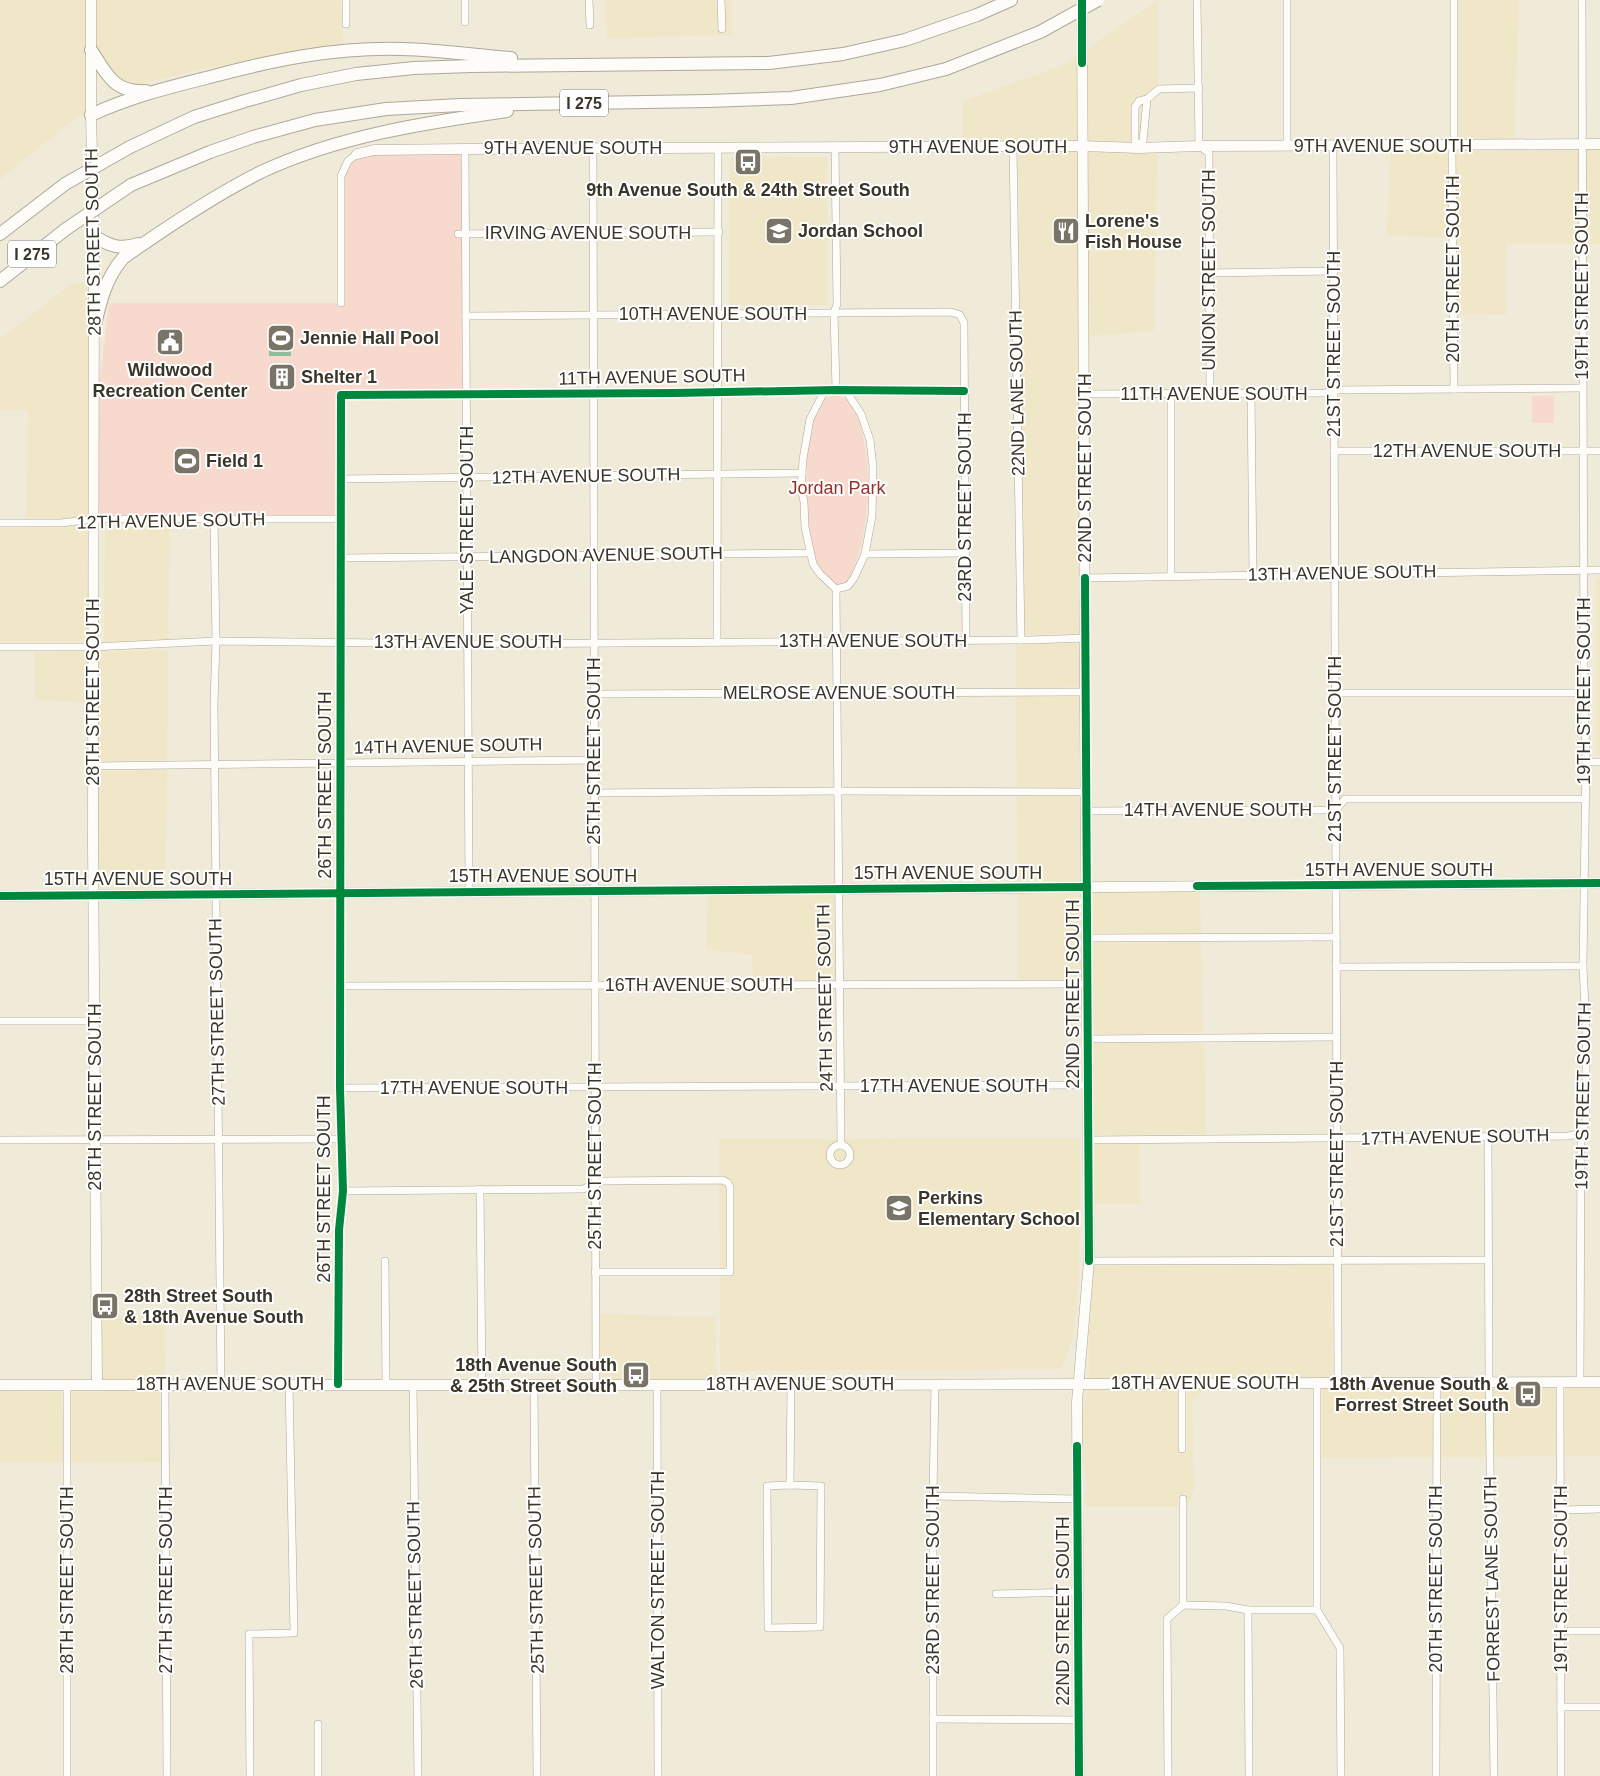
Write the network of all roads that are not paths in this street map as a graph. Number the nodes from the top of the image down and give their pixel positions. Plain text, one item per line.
1 (91, 0) edge
2 (346, 0) edge
3 (465, 0) edge
4 (589, 0) edge
5 (721, 0) edge
6 (1011, 0) edge
7 (1082, 0) edge
8 (1098, 0) edge
9 (1198, 0) edge
10 (1287, 0) edge
11 (1454, 0) edge
12 (1582, 0) edge
13 (465, 22) dead end
14 (346, 24) dead end
15 (590, 25) dead end
16 (722, 29) dead end
17 (91, 50) junction
18 (589, 64) junction
19 (1199, 88) junction
20 (153, 91) junction
21 (560, 103) junction
22 (91, 115) junction
23 (1582, 144) junction
24 (1600, 144) edge
25 (1452, 145) junction
26 (1082, 146) junction
27 (1139, 146) junction
28 (1199, 146) junction
29 (1288, 146) junction
30 (1333, 146) junction
31 (1014, 147) junction
32 (593, 148) junction
33 (718, 148) junction
34 (835, 148) junction
35 (465, 149) junction
36 (357, 154) joint
37 (719, 232) junction
38 (593, 233) junction
39 (0, 234) edge
40 (462, 234) junction
41 (94, 236) junction
42 (145, 242) junction
43 (1333, 271) junction
44 (1209, 272) junction
45 (0, 281) edge
46 (340, 303) dead end
47 (834, 313) junction
48 (718, 314) junction
49 (593, 315) junction
50 (960, 315) joint
51 (466, 316) junction
52 (94, 329) junction
53 (1582, 388) junction
54 (1454, 389) junction
55 (825, 390) junction
56 (836, 390) junction
57 (846, 390) junction
58 (1334, 390) junction
59 (964, 391) junction
60 (718, 392) junction
61 (466, 394) junction
62 (593, 394) junction
63 (1084, 394) junction
64 (1171, 394) junction
65 (1210, 394) junction
66 (1251, 394) junction
67 (341, 395) joint
68 (1334, 450) junction
69 (1583, 451) junction
70 (1600, 451) edge
71 (802, 473) junction
72 (717, 474) junction
73 (593, 476) junction
74 (341, 478) junction
75 (466, 478) junction
76 (95, 519) junction
77 (341, 519) junction
78 (214, 520) junction
79 (0, 523) edge
80 (965, 552) junction
81 (810, 553) junction
82 (717, 554) junction
83 (865, 554) junction
84 (594, 556) junction
85 (467, 557) junction
86 (341, 558) junction
87 (1583, 570) junction
88 (1600, 570) edge
89 (1253, 574) junction
90 (1335, 574) junction
91 (1171, 575) junction
92 (1085, 578) junction
93 (836, 589) junction
94 (1086, 638) junction
95 (966, 640) junction
96 (1021, 640) junction
97 (216, 641) junction
98 (341, 641) junction
99 (837, 641) junction
100 (717, 642) junction
101 (594, 643) junction
102 (467, 644) junction
103 (93, 646) junction
104 (0, 647) edge
105 (1085, 692) junction
106 (837, 693) junction
107 (1335, 693) junction
108 (1584, 693) junction
109 (594, 694) junction
110 (594, 760) junction
111 (468, 761) junction
112 (1586, 762) junction
113 (1600, 762) edge
114 (340, 763) junction
115 (214, 764) junction
116 (93, 766) junction
117 (838, 791) junction
118 (1086, 792) junction
119 (594, 793) junction
120 (1585, 799) junction
121 (1336, 810) junction
122 (1086, 811) junction
123 (1584, 883) junction
124 (1600, 883) edge
125 (1336, 885) junction
126 (1087, 887) junction
127 (838, 889) junction
128 (594, 891) junction
129 (468, 892) junction
130 (340, 893) junction
131 (216, 894) junction
132 (93, 895) junction
133 (0, 896) edge
134 (1336, 937) junction
135 (1087, 938) junction
136 (1583, 966) junction
137 (1336, 967) junction
138 (840, 984) junction
139 (1088, 984) junction
140 (595, 985) junction
141 (340, 986) junction
142 (0, 1021) edge
143 (94, 1021) junction
144 (1337, 1037) junction
145 (1088, 1039) junction
146 (1088, 1085) junction
147 (840, 1086) junction
148 (595, 1087) junction
149 (340, 1088) junction
150 (1582, 1133) junction
151 (1488, 1136) junction
152 (1337, 1138) junction
153 (342, 1139) junction
154 (0, 1140) edge
155 (95, 1140) junction
156 (218, 1140) junction
157 (1088, 1140) junction
158 (841, 1145) dead end
159 (595, 1185) junction
160 (480, 1189) junction
161 (343, 1190) junction
162 (1488, 1260) junction
163 (385, 1261) dead end
164 (1089, 1261) junction
165 (1338, 1261) junction
166 (595, 1272) junction
167 (1560, 1381) junction
168 (1580, 1381) junction
169 (1317, 1382) junction
170 (1338, 1382) junction
171 (1437, 1382) junction
172 (1489, 1382) junction
173 (1600, 1382) edge
174 (1182, 1383) junction
175 (0, 1384) edge
176 (97, 1384) junction
177 (165, 1384) junction
178 (221, 1384) junction
179 (289, 1384) junction
180 (338, 1384) junction
181 (386, 1384) junction
182 (413, 1384) junction
183 (482, 1384) junction
184 (534, 1384) junction
185 (596, 1384) junction
186 (657, 1384) junction
187 (791, 1384) junction
188 (935, 1384) junction
189 (1079, 1384) junction
190 (67, 1385) junction
191 (1182, 1449) dead end
192 (790, 1485) junction
193 (933, 1496) junction
194 (1078, 1499) junction
195 (1183, 1499) dead end
196 (1561, 1510) junction
197 (1600, 1510) edge
198 (1078, 1592) junction
199 (996, 1594) dead end
200 (1183, 1605) junction
201 (1248, 1610) junction
202 (1317, 1610) junction
203 (1561, 1631) junction
204 (1600, 1631) edge
205 (1561, 1707) junction
206 (1600, 1707) edge
207 (933, 1718) junction
208 (1079, 1720) junction
209 (318, 1724) dead end
210 (67, 1776) edge
211 (167, 1776) edge
212 (250, 1776) edge
213 (318, 1776) edge
214 (418, 1776) edge
215 (537, 1776) edge
216 (658, 1776) edge
217 (933, 1776) edge
218 (1079, 1776) edge
219 (1168, 1776) edge
220 (1249, 1776) edge
221 (1341, 1776) edge
222 (1436, 1776) edge
223 (1494, 1776) edge
224 (1561, 1776) edge

1 - 17 street, 28TH STREET SOUTH
2 - 14 street
3 - 13 street
4 - 15 street
5 - 16 street
6 - 18 highway, I 275
7 - 26 street, 22ND STREET SOUTH
8 - 21 highway, I 275, bridge
9 - 19 street, UNION STREET SOUTH
10 - 29 street
11 - 25 street, 20TH STREET SOUTH
12 - 23 street, 19TH STREET SOUTH
17 - 20 highway
17 - 22 street, 28TH STREET SOUTH
18 - 20 highway
18 - 39 highway, I 275, bridge
19 - 27 street
19 - 28 street, UNION STREET SOUTH
20 - 22 highway
21 - 42 highway
21 - 45 highway, I 275, bridge
22 - 41 street, 28TH STREET SOUTH
23 - 24 street, 9TH AVENUE SOUTH
23 - 25 street, 9TH AVENUE SOUTH
23 - 53 street, 19TH STREET SOUTH
25 - 30 street, 9TH AVENUE SOUTH
25 - 54 street, 20TH STREET SOUTH
26 - 27 street, 9TH AVENUE SOUTH
26 - 31 street, 9TH AVENUE SOUTH
26 - 63 street, 22ND STREET SOUTH
27 - 28 street, 9TH AVENUE SOUTH
28 - 29 street, 9TH AVENUE SOUTH
28 - 44 street, UNION STREET SOUTH
29 - 30 street, 9TH AVENUE SOUTH
30 - 43 street, 21ST STREET SOUTH
31 - 34 street, 9TH AVENUE SOUTH
31 - 96 street, 22ND LANE SOUTH
32 - 33 street, 9TH AVENUE SOUTH
32 - 35 street, 9TH AVENUE SOUTH
32 - 38 street, 25TH STREET SOUTH
33 - 34 street, 9TH AVENUE SOUTH
33 - 37 street
34 - 47 street
35 - 36 street, 9TH AVENUE SOUTH
35 - 40 street, YALE STREET SOUTH
36 - 46 street
37 - 38 street, IRVING AVENUE SOUTH
37 - 48 street
38 - 40 street, IRVING AVENUE SOUTH
38 - 49 street, 25TH STREET SOUTH
40 - 51 street, YALE STREET SOUTH
41 - 42 highway
41 - 52 street, 28TH STREET SOUTH
42 - 52 highway
43 - 44 street
43 - 58 street, 21ST STREET SOUTH
44 - 65 street, UNION STREET SOUTH
47 - 48 street, 10TH AVENUE SOUTH
47 - 50 street, 10TH AVENUE SOUTH
47 - 56 street
48 - 49 street, 10TH AVENUE SOUTH
48 - 60 street
49 - 51 street, 10TH AVENUE SOUTH
49 - 62 street, 25TH STREET SOUTH
50 - 59 street, 23RD STREET SOUTH
51 - 61 street, YALE STREET SOUTH
52 - 76 street, 28TH STREET SOUTH
53 - 54 street, 11TH AVENUE SOUTH
53 - 69 street, 19TH STREET SOUTH
54 - 58 street, 11TH AVENUE SOUTH
55 - 56 street, 11TH AVENUE SOUTH
55 - 60 street, 11TH AVENUE SOUTH
55 - 71 street
56 - 57 street, 11TH AVENUE SOUTH
57 - 59 street, 11TH AVENUE SOUTH
57 - 83 street
58 - 66 street, 11TH AVENUE SOUTH
58 - 68 street, 21ST STREET SOUTH
59 - 80 street, 23RD STREET SOUTH
60 - 62 street, 11TH AVENUE SOUTH
60 - 72 street
61 - 62 street, 11TH AVENUE SOUTH
61 - 67 street, 11TH AVENUE SOUTH
61 - 75 street, YALE STREET SOUTH
62 - 73 street, 25TH STREET SOUTH
63 - 64 street, 11TH AVENUE SOUTH
63 - 92 street, 22ND STREET SOUTH
64 - 65 street, 11TH AVENUE SOUTH
64 - 91 street
65 - 66 street, 11TH AVENUE SOUTH
66 - 89 street
67 - 74 street, 26TH STREET SOUTH
68 - 69 street, 12TH AVENUE SOUTH
68 - 90 street, 21ST STREET SOUTH
69 - 70 street, 12TH AVENUE SOUTH
69 - 87 street, 19TH STREET SOUTH
71 - 72 street, 12TH AVENUE SOUTH
71 - 81 street
72 - 73 street, 12TH AVENUE SOUTH
72 - 82 street
73 - 75 street, 12TH AVENUE SOUTH
73 - 84 street, 25TH STREET SOUTH
74 - 75 street, 12TH AVENUE SOUTH
74 - 77 street, 26TH STREET SOUTH
75 - 85 street, YALE STREET SOUTH
76 - 78 street, 12TH AVENUE SOUTH
76 - 79 street, 12TH AVENUE SOUTH
76 - 103 street, 28TH STREET SOUTH
77 - 78 street, 12TH AVENUE SOUTH
77 - 86 street, 26TH STREET SOUTH
78 - 97 street, 27TH STREET SOUTH
80 - 83 street
80 - 95 street, 23RD STREET SOUTH
81 - 82 street, LANGDON AVENUE SOUTH
81 - 93 street
82 - 84 street, LANGDON AVENUE SOUTH
82 - 100 street
83 - 93 street
84 - 85 street, LANGDON AVENUE SOUTH
84 - 101 street, 25TH STREET SOUTH
85 - 86 street, LANGDON AVENUE SOUTH
85 - 102 street, YALE STREET SOUTH
86 - 98 street, 26TH STREET SOUTH
87 - 88 street, 13TH AVENUE SOUTH
87 - 90 street, 13TH AVENUE SOUTH
87 - 108 street, 19TH STREET SOUTH
89 - 90 street, 13TH AVENUE SOUTH
89 - 91 street, 13TH AVENUE SOUTH
90 - 107 street, 21ST STREET SOUTH
91 - 92 street, 13TH AVENUE SOUTH
92 - 94 street, 22ND STREET SOUTH
93 - 99 street, 24TH STREET SOUTH
94 - 96 street, 13TH AVENUE SOUTH
94 - 105 street, 22ND STREET SOUTH
95 - 96 street, 13TH AVENUE SOUTH
95 - 99 street, 13TH AVENUE SOUTH
97 - 98 street, 13TH AVENUE SOUTH
97 - 103 street, 13TH AVENUE SOUTH
97 - 115 street, 27TH STREET SOUTH
98 - 102 street, 13TH AVENUE SOUTH
98 - 114 street, 26TH STREET SOUTH
99 - 100 street, 13TH AVENUE SOUTH
99 - 106 street, 24TH STREET SOUTH
100 - 101 street, 13TH AVENUE SOUTH
101 - 102 street, 13TH AVENUE SOUTH
101 - 109 street, 25TH STREET SOUTH
102 - 111 street, YALE STREET SOUTH
103 - 104 street, 13TH AVENUE SOUTH
103 - 116 street, 28TH STREET SOUTH
105 - 106 street, MELROSE AVENUE SOUTH
105 - 118 street, 22ND STREET SOUTH
106 - 109 street, MELROSE AVENUE SOUTH
106 - 117 street, 24TH STREET SOUTH
107 - 108 street
107 - 121 street, 21ST STREET SOUTH
108 - 112 street, 19TH STREET SOUTH
109 - 110 street, 25TH STREET SOUTH
110 - 111 street, 14TH AVENUE SOUTH
110 - 119 street, 25TH STREET SOUTH
111 - 114 street, 14TH AVENUE SOUTH
111 - 129 street, YALE STREET SOUTH
112 - 113 street
112 - 120 street, 19TH STREET SOUTH
114 - 115 street, 14TH AVENUE SOUTH
114 - 130 street, 26TH STREET SOUTH
115 - 116 street, 14TH AVENUE SOUTH
115 - 131 street, 27TH STREET SOUTH
116 - 132 street, 28TH STREET SOUTH
117 - 118 street
117 - 119 street
117 - 127 street, 24TH STREET SOUTH
118 - 122 street, 22ND STREET SOUTH
119 - 128 street, 25TH STREET SOUTH
120 - 121 street, 14TH AVENUE SOUTH
120 - 123 street, 19TH STREET SOUTH
121 - 122 street, 14TH AVENUE SOUTH
121 - 125 street, 21ST STREET SOUTH
122 - 126 street, 22ND STREET SOUTH
123 - 124 street, 15TH AVENUE SOUTH
123 - 125 street, 15TH AVENUE SOUTH
123 - 136 street, 19TH STREET SOUTH
125 - 126 street, 15TH AVENUE SOUTH
125 - 134 street, 21ST STREET SOUTH
126 - 127 street, 15TH AVENUE SOUTH
126 - 135 street, 22ND STREET SOUTH
127 - 128 street, 15TH AVENUE SOUTH
127 - 138 street, 24TH STREET SOUTH
128 - 129 street, 15TH AVENUE SOUTH
128 - 140 street, 25TH STREET SOUTH
129 - 130 street, 15TH AVENUE SOUTH
130 - 131 street, 15TH AVENUE SOUTH
130 - 141 street, 26TH STREET SOUTH
131 - 132 street, 15TH AVENUE SOUTH
131 - 156 street, 27TH STREET SOUTH
132 - 133 street, 15TH AVENUE SOUTH
132 - 143 street, 28TH STREET SOUTH
134 - 135 street
134 - 137 street, 21ST STREET SOUTH
135 - 139 street, 22ND STREET SOUTH
136 - 137 street
136 - 150 street, 19TH STREET SOUTH
137 - 144 street, 21ST STREET SOUTH
138 - 139 street, 16TH AVENUE SOUTH
138 - 140 street, 16TH AVENUE SOUTH
138 - 147 street, 24TH STREET SOUTH
139 - 145 street, 22ND STREET SOUTH
140 - 141 street, 16TH AVENUE SOUTH
140 - 148 street, 25TH STREET SOUTH
141 - 149 street, 26TH STREET SOUTH
142 - 143 street
143 - 155 street, 28TH STREET SOUTH
144 - 145 street
144 - 152 street, 21ST STREET SOUTH
145 - 146 street, 22ND STREET SOUTH
146 - 147 street, 17TH AVENUE SOUTH
146 - 157 street, 22ND STREET SOUTH
147 - 148 street, 17TH AVENUE SOUTH
147 - 158 street, 24TH STREET SOUTH
148 - 149 street, 17TH AVENUE SOUTH
148 - 159 street, 25TH STREET SOUTH
149 - 153 street, 26TH STREET SOUTH
150 - 151 street, 17TH AVENUE SOUTH
150 - 168 street, 19TH STREET SOUTH
151 - 152 street, 17TH AVENUE SOUTH
151 - 162 street
152 - 157 street, 17TH AVENUE SOUTH
152 - 165 street, 21ST STREET SOUTH
153 - 156 street
153 - 161 street, 26TH STREET SOUTH
154 - 155 street
155 - 156 street
155 - 176 street, 28TH STREET SOUTH
156 - 178 street, 27TH STREET SOUTH
157 - 164 street, 22ND STREET SOUTH
159 - 160 street
159 - 166 street, 25TH STREET SOUTH
159 - 166 street
160 - 161 street
160 - 183 street
161 - 180 street, 26TH STREET SOUTH
162 - 165 street
162 - 172 street
163 - 181 street
164 - 165 street
164 - 189 street, 22ND STREET SOUTH
165 - 170 street, 21ST STREET SOUTH
166 - 185 street, 25TH STREET SOUTH
167 - 168 street, 18TH AVENUE SOUTH
167 - 172 street, 18TH AVENUE SOUTH
167 - 196 street, 19TH STREET SOUTH
168 - 173 street, 18TH AVENUE SOUTH
169 - 170 street, 18TH AVENUE SOUTH
169 - 174 street, 18TH AVENUE SOUTH
169 - 202 street
170 - 171 street, 18TH AVENUE SOUTH
171 - 172 street, 18TH AVENUE SOUTH
171 - 222 street, 20TH STREET SOUTH
172 - 223 street, FORREST LANE SOUTH
174 - 189 street, 18TH AVENUE SOUTH
174 - 191 street
175 - 190 street, 18TH AVENUE SOUTH
176 - 177 street, 18TH AVENUE SOUTH
176 - 190 street, 18TH AVENUE SOUTH
177 - 178 street, 18TH AVENUE SOUTH
177 - 211 street, 27TH STREET SOUTH
178 - 179 street, 18TH AVENUE SOUTH
179 - 180 street, 18TH AVENUE SOUTH
179 - 212 street
180 - 181 street, 18TH AVENUE SOUTH
181 - 182 street, 18TH AVENUE SOUTH
182 - 183 street, 18TH AVENUE SOUTH
182 - 214 street, 26TH STREET SOUTH
183 - 184 street, 18TH AVENUE SOUTH
184 - 185 street, 18TH AVENUE SOUTH
184 - 215 street, 25TH STREET SOUTH
185 - 186 street, 18TH AVENUE SOUTH
186 - 187 street, 18TH AVENUE SOUTH
186 - 216 street, WALTON STREET SOUTH
187 - 188 street, 18TH AVENUE SOUTH
187 - 192 street
188 - 189 street, 18TH AVENUE SOUTH
188 - 193 street, 23RD STREET SOUTH
189 - 194 street, 22ND STREET SOUTH
190 - 210 street, 28TH STREET SOUTH
192 - 192 street
193 - 194 street
193 - 207 street, 23RD STREET SOUTH
194 - 198 street, 22ND STREET SOUTH
195 - 200 street
196 - 197 street
196 - 203 street, 19TH STREET SOUTH
198 - 199 street
198 - 208 street, 22ND STREET SOUTH
200 - 201 street
200 - 219 street
201 - 202 street
201 - 220 street
202 - 221 street
203 - 204 street
203 - 205 street, 19TH STREET SOUTH
205 - 206 street
205 - 224 street, 19TH STREET SOUTH
207 - 208 street
207 - 217 street, 23RD STREET SOUTH
208 - 218 street, 22ND STREET SOUTH
209 - 213 street

